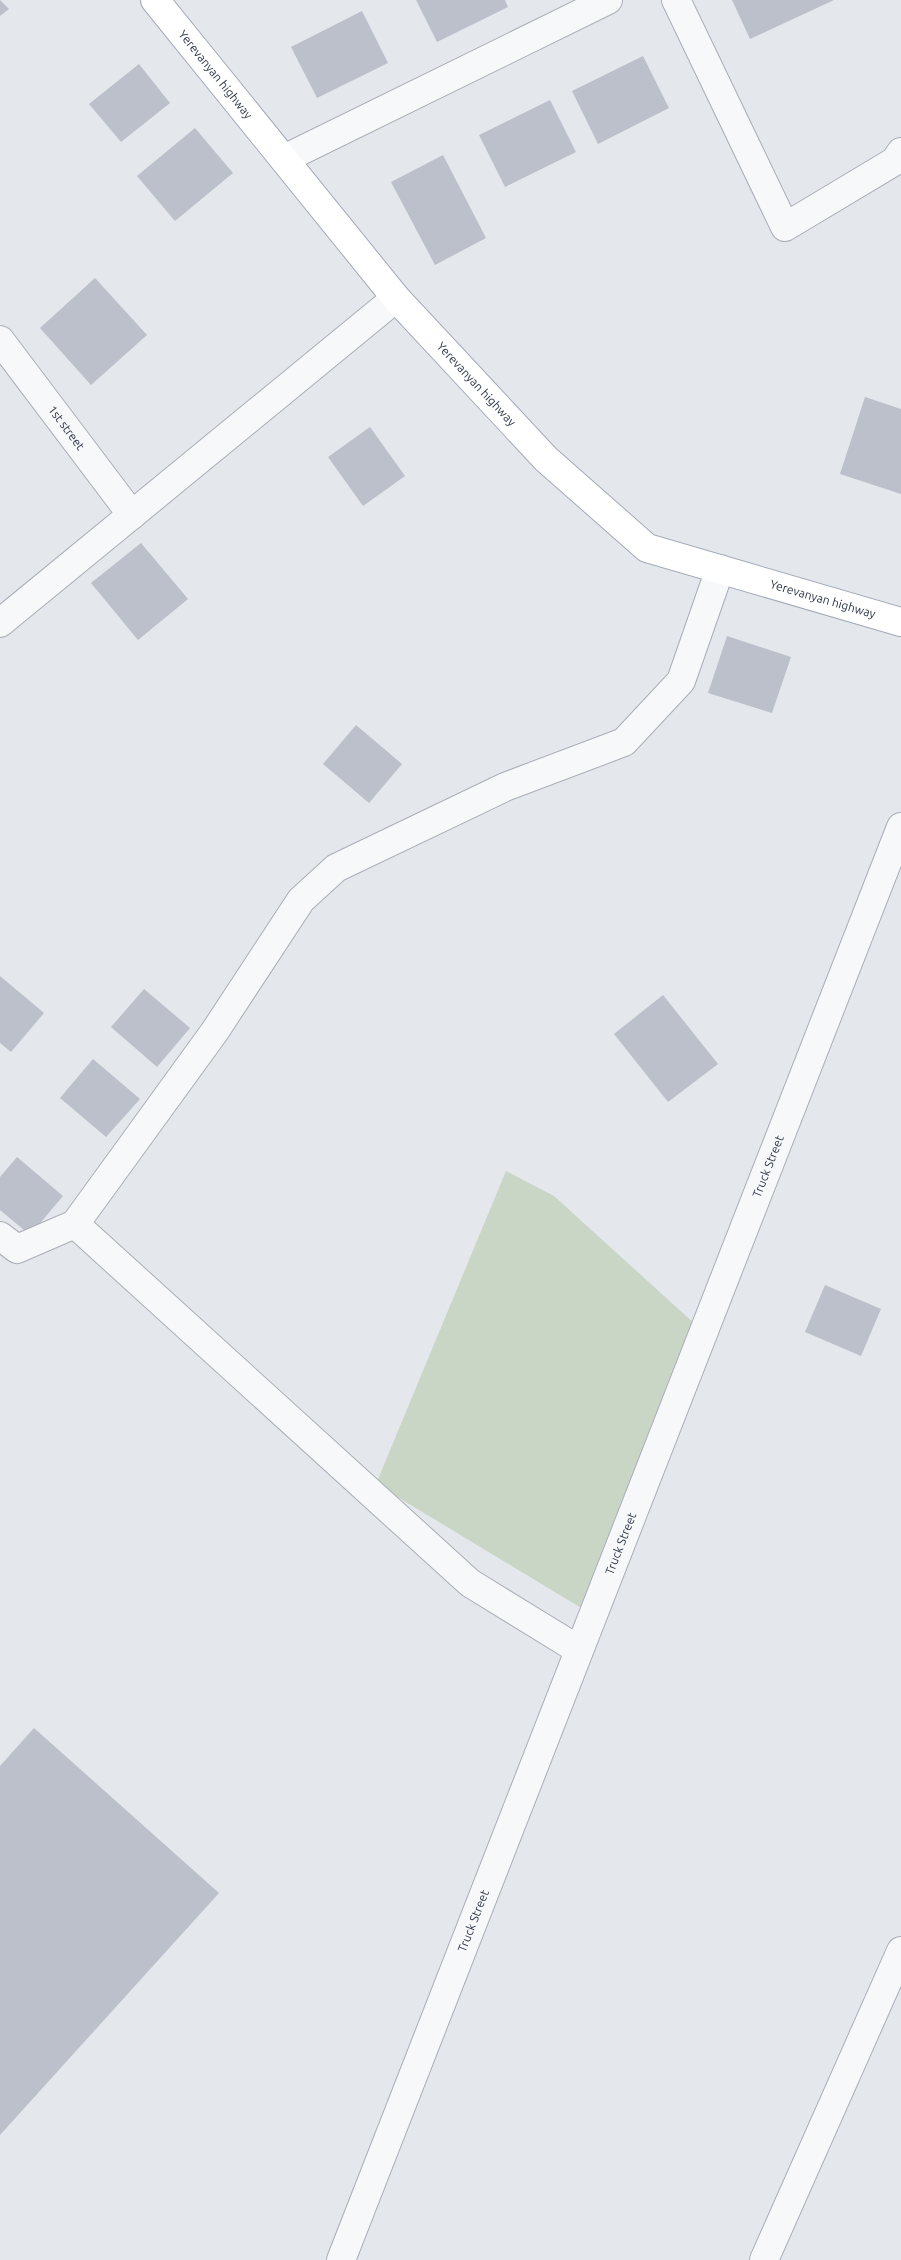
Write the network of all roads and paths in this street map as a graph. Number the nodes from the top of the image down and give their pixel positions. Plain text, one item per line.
1 (155, 0) edge
2 (608, 0) edge
3 (676, 0) edge
4 (901, 152) edge
5 (284, 159) junction
6 (396, 298) junction
7 (0, 340) edge
8 (132, 515) junction
9 (720, 569) junction
10 (901, 622) edge
11 (0, 623) edge
12 (901, 827) edge
13 (75, 1224) junction
14 (0, 1236) edge
15 (579, 1650) junction
16 (901, 1951) edge
17 (341, 2260) edge
18 (764, 2260) edge

1 - 5 main road, Yerevanyan highway
2 - 5 street
3 - 4 street
5 - 6 main road, Yerevanyan highway
6 - 8 street
6 - 9 main road, Yerevanyan highway
7 - 8 street, 1st street
8 - 11 street
9 - 10 main road, Yerevanyan highway
9 - 13 street
12 - 15 street, Truck Street
13 - 14 street
13 - 15 street
15 - 17 street, Truck Street
16 - 18 street

